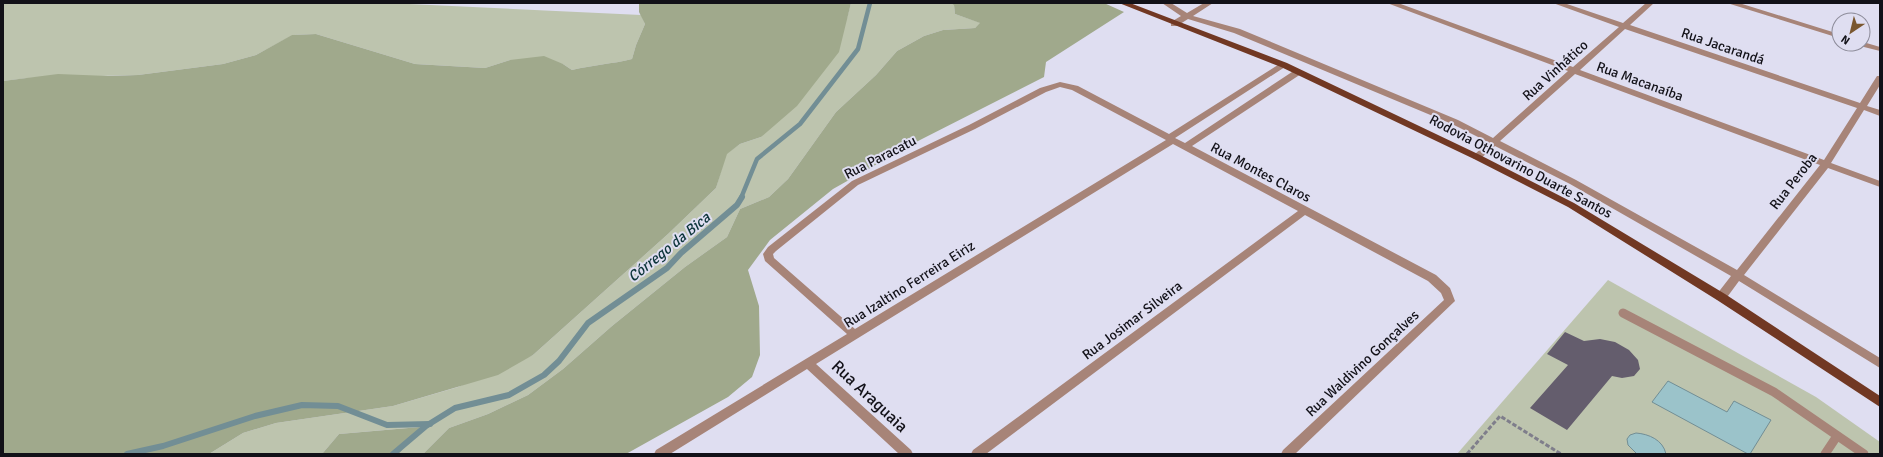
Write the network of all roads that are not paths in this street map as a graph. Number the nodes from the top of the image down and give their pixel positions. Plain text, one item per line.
1 (1123, 3) edge
2 (1166, 3) edge
3 (1209, 3) edge
4 (1391, 3) edge
5 (1557, 3) edge
6 (1650, 3) edge
7 (1731, 3) edge
8 (1186, 16) junction
9 (1174, 24) junction
10 (1625, 26) junction
11 (1831, 34) edge
12 (1284, 65) junction
13 (1574, 71) junction
14 (1298, 72) junction
15 (1880, 78) edge
16 (1060, 84) joint
17 (1862, 107) junction
18 (1880, 113) edge
19 (1171, 139) junction
20 (1494, 142) junction
21 (1185, 146) junction
22 (1477, 157) junction
23 (1826, 164) junction
24 (1880, 184) edge
25 (1304, 211) junction
26 (1738, 276) junction
27 (1446, 291) joint
28 (1721, 297) junction
29 (1622, 313) dead end
30 (855, 335) junction
31 (809, 364) junction
32 (1880, 364) edge
33 (1880, 402) edge
34 (1837, 436) junction
35 (660, 454) edge
36 (907, 454) edge
37 (977, 454) edge
38 (1287, 454) edge
39 (1825, 454) edge
40 (1864, 454) edge

1 - 9 main road, Rodovia Othovarino Duarte Santos
2 - 8 street, Rodovia Othovarino Duarte Santos
3 - 8 street
4 - 13 street, Rua Macanaíba
5 - 10 street, Rua Jacarandá
6 - 10 street, Rua Vinhático
7 - 11 street
8 - 9 street
8 - 20 street, Rodovia Othovarino Duarte Santos
9 - 12 main road, Rodovia Othovarino Duarte Santos
10 - 13 street, Rua Vinhático
10 - 17 street, Rua Jacarandá
12 - 14 main road, Rodovia Othovarino Duarte Santos
12 - 19 street, Rua Izaltino Ferreira Eiriz
13 - 20 street, Rua Vinhático
13 - 23 street, Rua Macanaíba
14 - 21 street
14 - 22 main road, Rodovia Othovarino Duarte Santos
15 - 17 street, Rua Peroba
16 - 19 street, Rua Montes Claros
16 - 30 street, Rua Paracatu
17 - 18 street, Rua Jacarandá
17 - 23 street, Rua Peroba
19 - 21 street, Rua Montes Claros
19 - 30 street, Rua Izaltino Ferreira Eiriz
20 - 22 street, Rua Vinhático
20 - 26 street, Rodovia Othovarino Duarte Santos
21 - 25 street, Rua Montes Claros
22 - 28 main road, Rodovia Othovarino Duarte Santos
23 - 24 street, Rua Macanaíba
23 - 26 street, Rua Peroba
25 - 27 street, Rua Montes Claros
25 - 37 street, Rua Josimar Silveira
26 - 28 street, Rua Peroba
26 - 32 street, Rodovia Othovarino Duarte Santos
27 - 38 street, Rua Waldivino Gonçalves
28 - 33 main road, Rodovia Othovarino Duarte Santos
29 - 34 lane
30 - 31 street, Rua Izaltino Ferreira Eiriz
31 - 35 street, Rua Izaltino Ferreira Eiriz
31 - 36 street, Rua Araguaia
34 - 39 lane
34 - 40 lane

